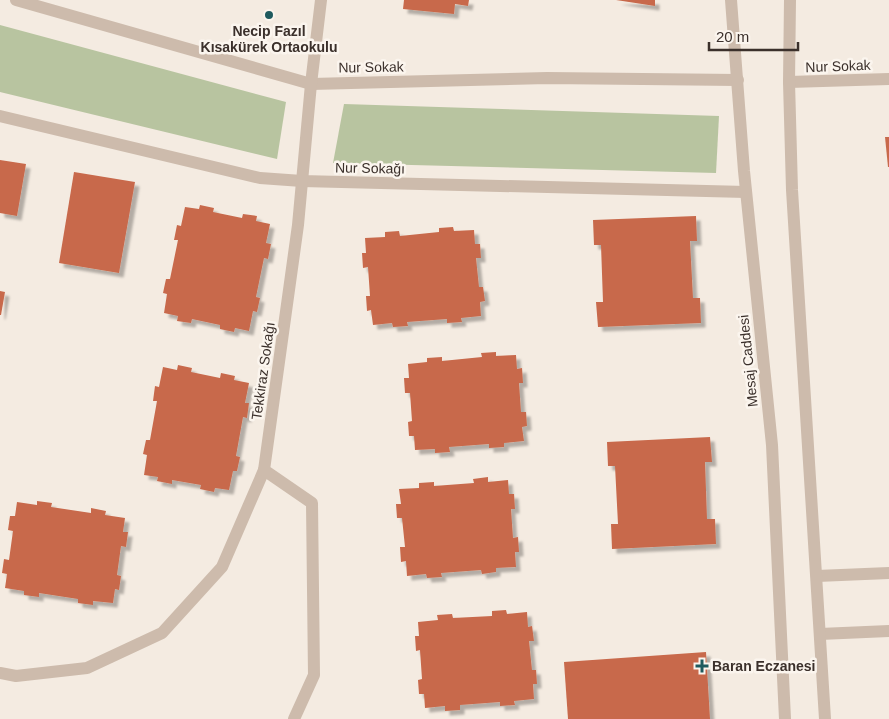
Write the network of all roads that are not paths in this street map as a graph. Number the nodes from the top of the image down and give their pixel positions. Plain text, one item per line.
1 (16, 0) edge
2 (321, 0) edge
3 (731, 0) edge
4 (790, 0) edge
5 (889, 79) edge
6 (738, 80) junction
7 (788, 82) junction
8 (311, 84) junction
9 (0, 116) edge
10 (302, 181) junction
11 (746, 192) junction
12 (264, 470) junction
13 (889, 572) edge
14 (817, 576) junction
15 (889, 631) edge
16 (820, 634) junction
17 (0, 673) edge
18 (294, 719) edge
19 (785, 719) edge
20 (825, 719) edge

1 - 8 street, Nur Sokak
2 - 8 street, Tekkiraz Sokağı
3 - 6 street, Mesaj Caddesi
4 - 7 street
5 - 7 street, Nur Sokak
6 - 8 street, Nur Sokak
6 - 11 street, Mesaj Caddesi
7 - 14 street
8 - 10 street, Tekkiraz Sokağı
9 - 10 street, Nur Sokağı
10 - 11 street, Nur Sokağı
10 - 12 street, Tekkiraz Sokağı
11 - 19 street, Mesaj Caddesi
12 - 17 street, Tekkiraz Sokağı
12 - 18 street
13 - 14 street
14 - 16 street
15 - 16 street
16 - 20 street

